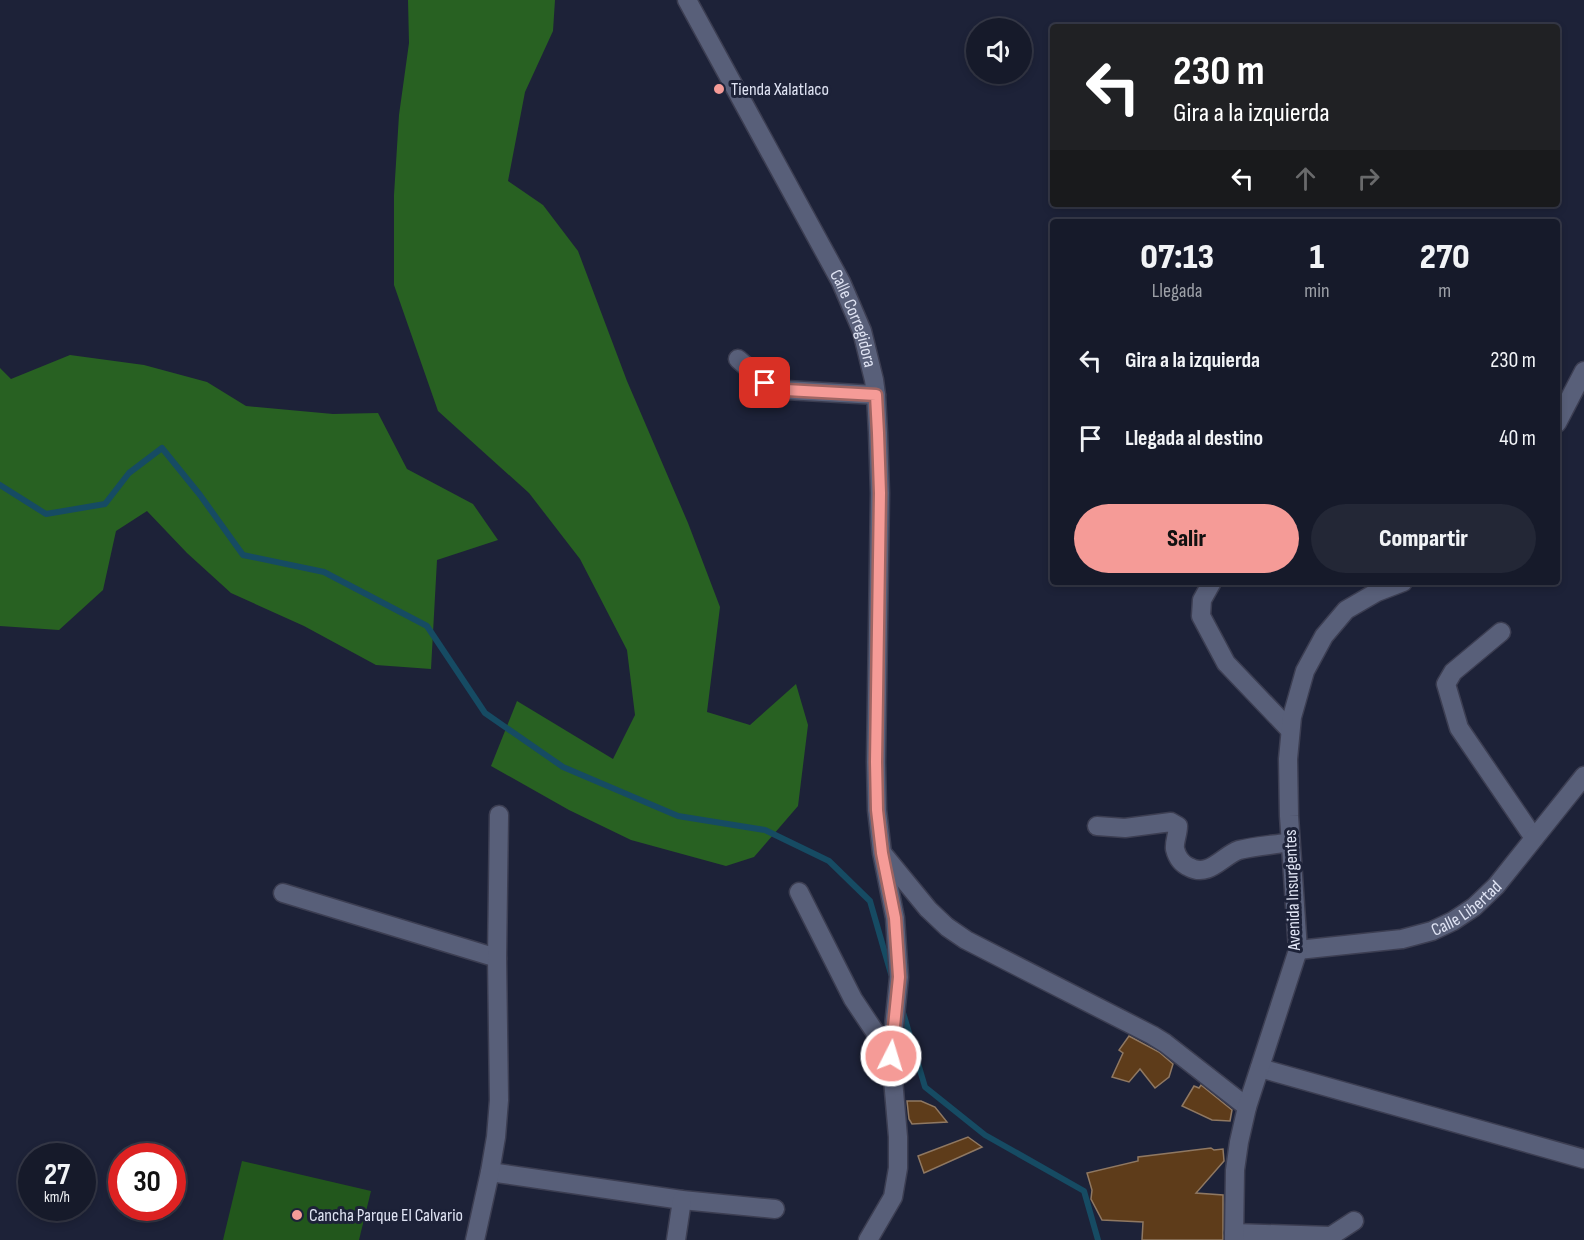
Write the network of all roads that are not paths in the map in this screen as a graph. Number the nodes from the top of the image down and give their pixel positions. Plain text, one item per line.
1 (687, 0) edge
2 (738, 359) dead end
3 (1584, 372) edge
4 (876, 395) junction
5 (1560, 417) edge
6 (1210, 585) edge
7 (1395, 585) edge
8 (1501, 632) dead end
9 (1290, 730) junction
10 (1584, 776) edge
11 (499, 815) dead end
12 (1097, 826) dead end
13 (1534, 838) junction
14 (1290, 842) junction
15 (882, 853) junction
16 (799, 892) dead end
17 (283, 893) dead end
18 (1298, 950) junction
19 (497, 958) junction
20 (891, 1056) junction
21 (1260, 1068) junction
22 (1247, 1107) junction
23 (1584, 1159) edge
24 (490, 1172) junction
25 (682, 1200) junction
26 (775, 1209) dead end
27 (1354, 1221) dead end
28 (1234, 1236) edge
29 (475, 1240) edge
30 (676, 1240) edge
31 (868, 1240) edge

1 - 4 street, Calle Corregidora
2 - 4 street
3 - 5 street
4 - 15 street, Calle Corregidora
6 - 9 street
7 - 9 street, Avenida Insurgentes
8 - 13 street
9 - 14 street, Avenida Insurgentes
10 - 13 street, Calle Libertad
11 - 19 street
12 - 14 street
13 - 18 street, Calle Libertad
14 - 18 street, Avenida Insurgentes
15 - 20 street, Calle Corregidora
15 - 22 street
16 - 20 street
17 - 19 street
18 - 21 street, Avenida Insurgentes
19 - 24 street
20 - 31 street, Calle Corregidora
21 - 22 street, Avenida Insurgentes
21 - 23 street
22 - 28 street, Avenida Insurgentes
24 - 25 street
24 - 29 street
25 - 26 street
25 - 30 street
27 - 28 street

